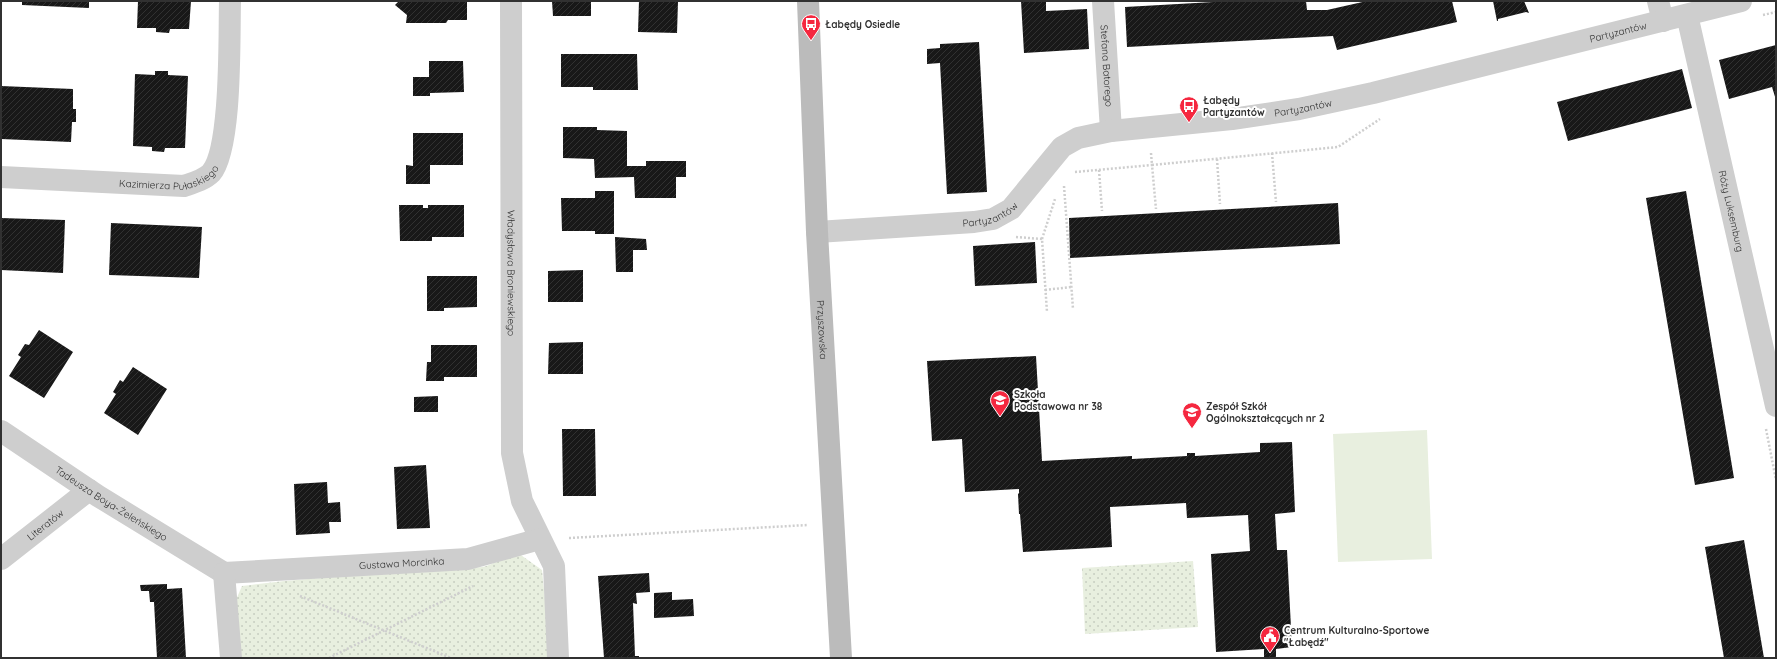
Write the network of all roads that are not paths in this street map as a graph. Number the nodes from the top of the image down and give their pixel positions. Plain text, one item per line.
1 (230, 1) edge
2 (511, 1) edge
3 (808, 1) edge
4 (1103, 1) edge
5 (1741, 1) edge
6 (1661, 11) edge
7 (1687, 15) junction
8 (1111, 131) junction
9 (1, 177) edge
10 (817, 232) junction
11 (1776, 406) edge
12 (1, 431) edge
13 (89, 490) junction
14 (540, 539) junction
15 (1, 559) edge
16 (224, 573) junction
17 (231, 658) edge
18 (558, 658) edge
19 (841, 658) edge

1 - 9 street, Kazimierza Pułaskiego
2 - 14 street, Władysława Broniewskiego
3 - 10 street, Przyszowska
4 - 8 street, Stefana Batorego
5 - 7 street, Partyzantów
6 - 7 street, Partyzantów
6 - 8 street, Partyzantów
7 - 11 street, Róży Luksemburg
8 - 10 street, Partyzantów
10 - 19 street, Przyszowska
12 - 13 street, Tadeusza Boya-Żeleńskiego
13 - 15 street, Literatów
13 - 16 street, Tadeusza Boya-Żeleńskiego
14 - 16 street, Gustawa Morcinka
14 - 18 street
16 - 17 street

